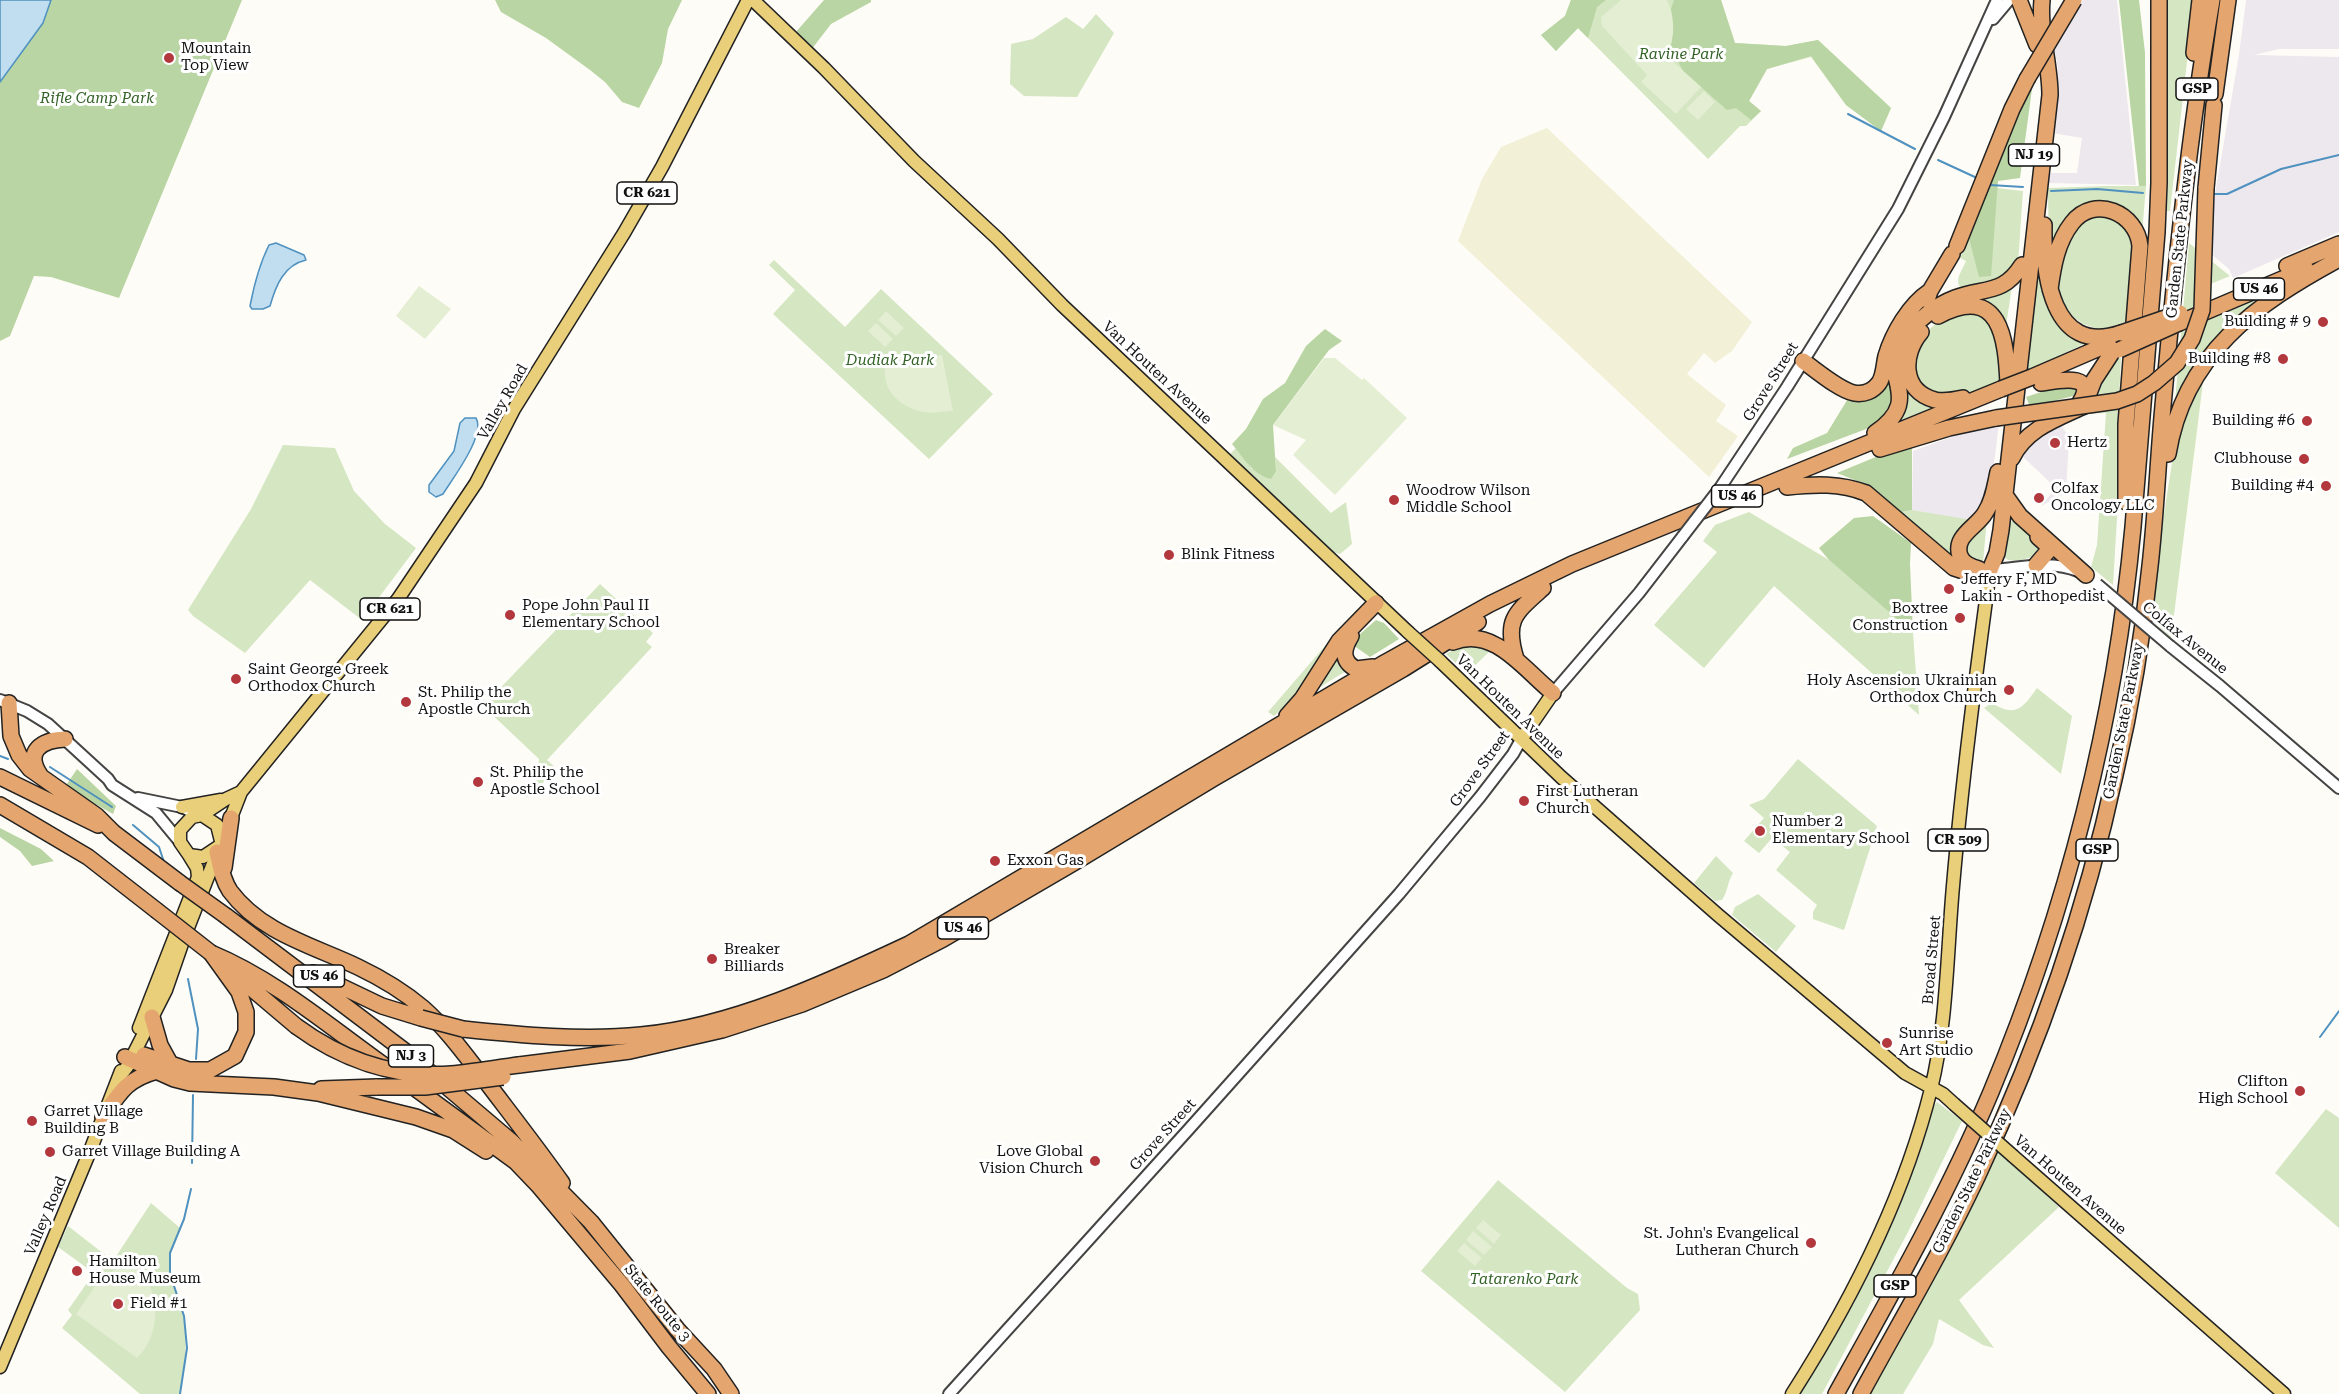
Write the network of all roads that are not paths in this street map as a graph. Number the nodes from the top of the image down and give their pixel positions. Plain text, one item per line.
1 (751, 0) edge
2 (1997, 0) edge
3 (2008, 0) edge
4 (2019, 0) edge
5 (2033, 0) edge
6 (2042, 0) edge
7 (2074, 0) edge
8 (2148, 0) edge
9 (2159, 0) edge
10 (2200, 0) edge
11 (2212, 0) edge
12 (2228, 0) edge
13 (1983, 34) junction
14 (2037, 45) junction
15 (2159, 72) junction
16 (2042, 171) junction
17 (2339, 244) edge
18 (2339, 254) edge
19 (2339, 259) edge
20 (2022, 265) junction
21 (2050, 289) junction
22 (1930, 291) junction
23 (2180, 318) junction
24 (1902, 341) junction
25 (2118, 344) junction
26 (2168, 348) junction
27 (1803, 361) junction
28 (2035, 383) junction
29 (1999, 392) junction
30 (2015, 411) junction
31 (2074, 411) junction
32 (2040, 427) junction
33 (1880, 449) junction
34 (1838, 455) junction
35 (2003, 469) junction
36 (1787, 487) junction
37 (2157, 491) junction
38 (2005, 495) junction
39 (2001, 530) junction
40 (2036, 565) junction
41 (1990, 570) junction
42 (2092, 579) junction
43 (1543, 588) junction
44 (2125, 592) junction
45 (1376, 603) junction
46 (1361, 618) junction
47 (1437, 655) junction
48 (1516, 659) junction
49 (1386, 662) junction
50 (1553, 693) junction
51 (4, 702) edge
52 (1276, 726) junction
53 (64, 738) junction
54 (1522, 738) junction
55 (40, 775) junction
56 (0, 777) edge
57 (2339, 788) edge
58 (241, 792) junction
59 (129, 796) junction
60 (226, 799) junction
61 (0, 805) edge
62 (182, 807) junction
63 (200, 816) junction
64 (231, 818) junction
65 (114, 832) junction
66 (180, 842) junction
67 (219, 846) junction
68 (189, 855) junction
69 (223, 877) junction
70 (226, 916) junction
71 (211, 953) junction
72 (152, 1017) junction
73 (130, 1054) junction
74 (164, 1068) junction
75 (520, 1069) junction
76 (1931, 1088) junction
77 (297, 1089) junction
78 (104, 1117) junction
79 (583, 1213) junction
80 (576, 1230) junction
81 (0, 1367) edge
82 (706, 1394) edge
83 (731, 1394) edge
84 (949, 1394) edge
85 (1792, 1394) edge
86 (1836, 1394) edge
87 (1861, 1394) edge
88 (2284, 1394) edge

1 - 45 main road, Van Houten Avenue
1 - 58 main road, Valley Road / CR 621
2 - 13 street, Grove Street
3 - 13 street, Grove Street
4 - 14 highway
5 - 14 highway, NJ 19
6 - 16 highway, NJ 19
7 - 22 highway, bridge
8 - 15 highway
9 - 15 highway, Garden State Parkway / GSP
10 - 26 highway
11 - 26 highway, Garden State Parkway / GSP
12 - 33 highway, bridge
13 - 27 street, Grove Street
14 - 20 highway, NJ 19
15 - 44 highway, Garden State Parkway / GSP
16 - 21 highway
16 - 30 highway, NJ 19
17 - 23 highway, US 46
18 - 23 highway, US 46
19 - 37 highway
20 - 24 highway
20 - 29 highway, NJ 19
21 - 25 highway
21 - 44 highway
22 - 24 highway
22 - 27 highway
23 - 25 highway, US 46, bridge
24 - 34 highway
25 - 28 highway, US 46
25 - 31 highway
26 - 37 highway, Garden State Parkway / GSP
27 - 50 street, Grove Street, bridge
28 - 29 highway, US 46
28 - 31 highway
29 - 29 highway
29 - 33 highway, US 46
29 - 34 highway, US 46
29 - 35 highway, NJ 19
30 - 32 highway
30 - 35 highway, NJ 19
31 - 32 highway
32 - 35 highway
33 - 36 highway, US 46
34 - 49 highway, US 46
35 - 38 highway, NJ 19
35 - 41 highway, NJ 19
35 - 41 highway
36 - 41 highway
36 - 43 highway, US 46
37 - 87 highway, Garden State Parkway / GSP
38 - 39 highway, NJ 19
38 - 42 highway
39 - 40 highway
39 - 41 highway, NJ 19
40 - 41 street, Colfax Avenue
40 - 42 street, Colfax Avenue
41 - 76 main road, Broad Street / CR 509
42 - 57 street, Colfax Avenue, bridge
43 - 47 highway, US 46
43 - 48 highway
44 - 86 highway, Garden State Parkway / GSP
45 - 46 highway
45 - 47 main road, Van Houten Avenue, bridge
46 - 49 highway
46 - 52 highway
47 - 48 highway
47 - 54 main road, Van Houten Avenue
47 - 75 highway, US 46
48 - 50 highway
49 - 52 highway, US 46
50 - 54 main road, Grove Street
51 - 53 street
51 - 55 highway
52 - 70 highway, US 46, bridge
53 - 55 highway
53 - 59 street
54 - 76 main road, Van Houten Avenue
54 - 84 street, Grove Street
55 - 65 highway
56 - 65 highway, US 46
58 - 60 main road, Valley Road / CR 621
58 - 64 main road, Valley Road / CR 621
59 - 62 street
59 - 66 street
60 - 62 main road
60 - 63 main road, Valley Road / CR 621
61 - 71 highway, US 46, bridge
62 - 63 street
63 - 66 main road
63 - 67 main road
64 - 67 main road, Valley Road / CR 621
64 - 69 highway
65 - 70 highway, US 46, bridge
66 - 68 main road
67 - 68 main road
67 - 69 highway
67 - 72 main road, Valley Road / CR 621
68 - 73 main road, Valley Road / CR 621
69 - 79 highway
70 - 79 highway, NJ 3
71 - 74 highway
71 - 75 highway, US 46, bridge
71 - 80 highway, NJ 3
72 - 73 main road, Valley Road / CR 621
72 - 74 highway
73 - 74 highway
73 - 78 main road, Valley Road / CR 621
74 - 77 highway
74 - 78 highway
75 - 77 highway, bridge
76 - 85 main road, Broad Street / CR 509
76 - 88 main road, Van Houten Avenue, bridge
77 - 80 highway
78 - 81 main road, Valley Road / CR 621
79 - 83 highway, State Route 3 / NJ 3
80 - 82 highway, State Route 3 / NJ 3

